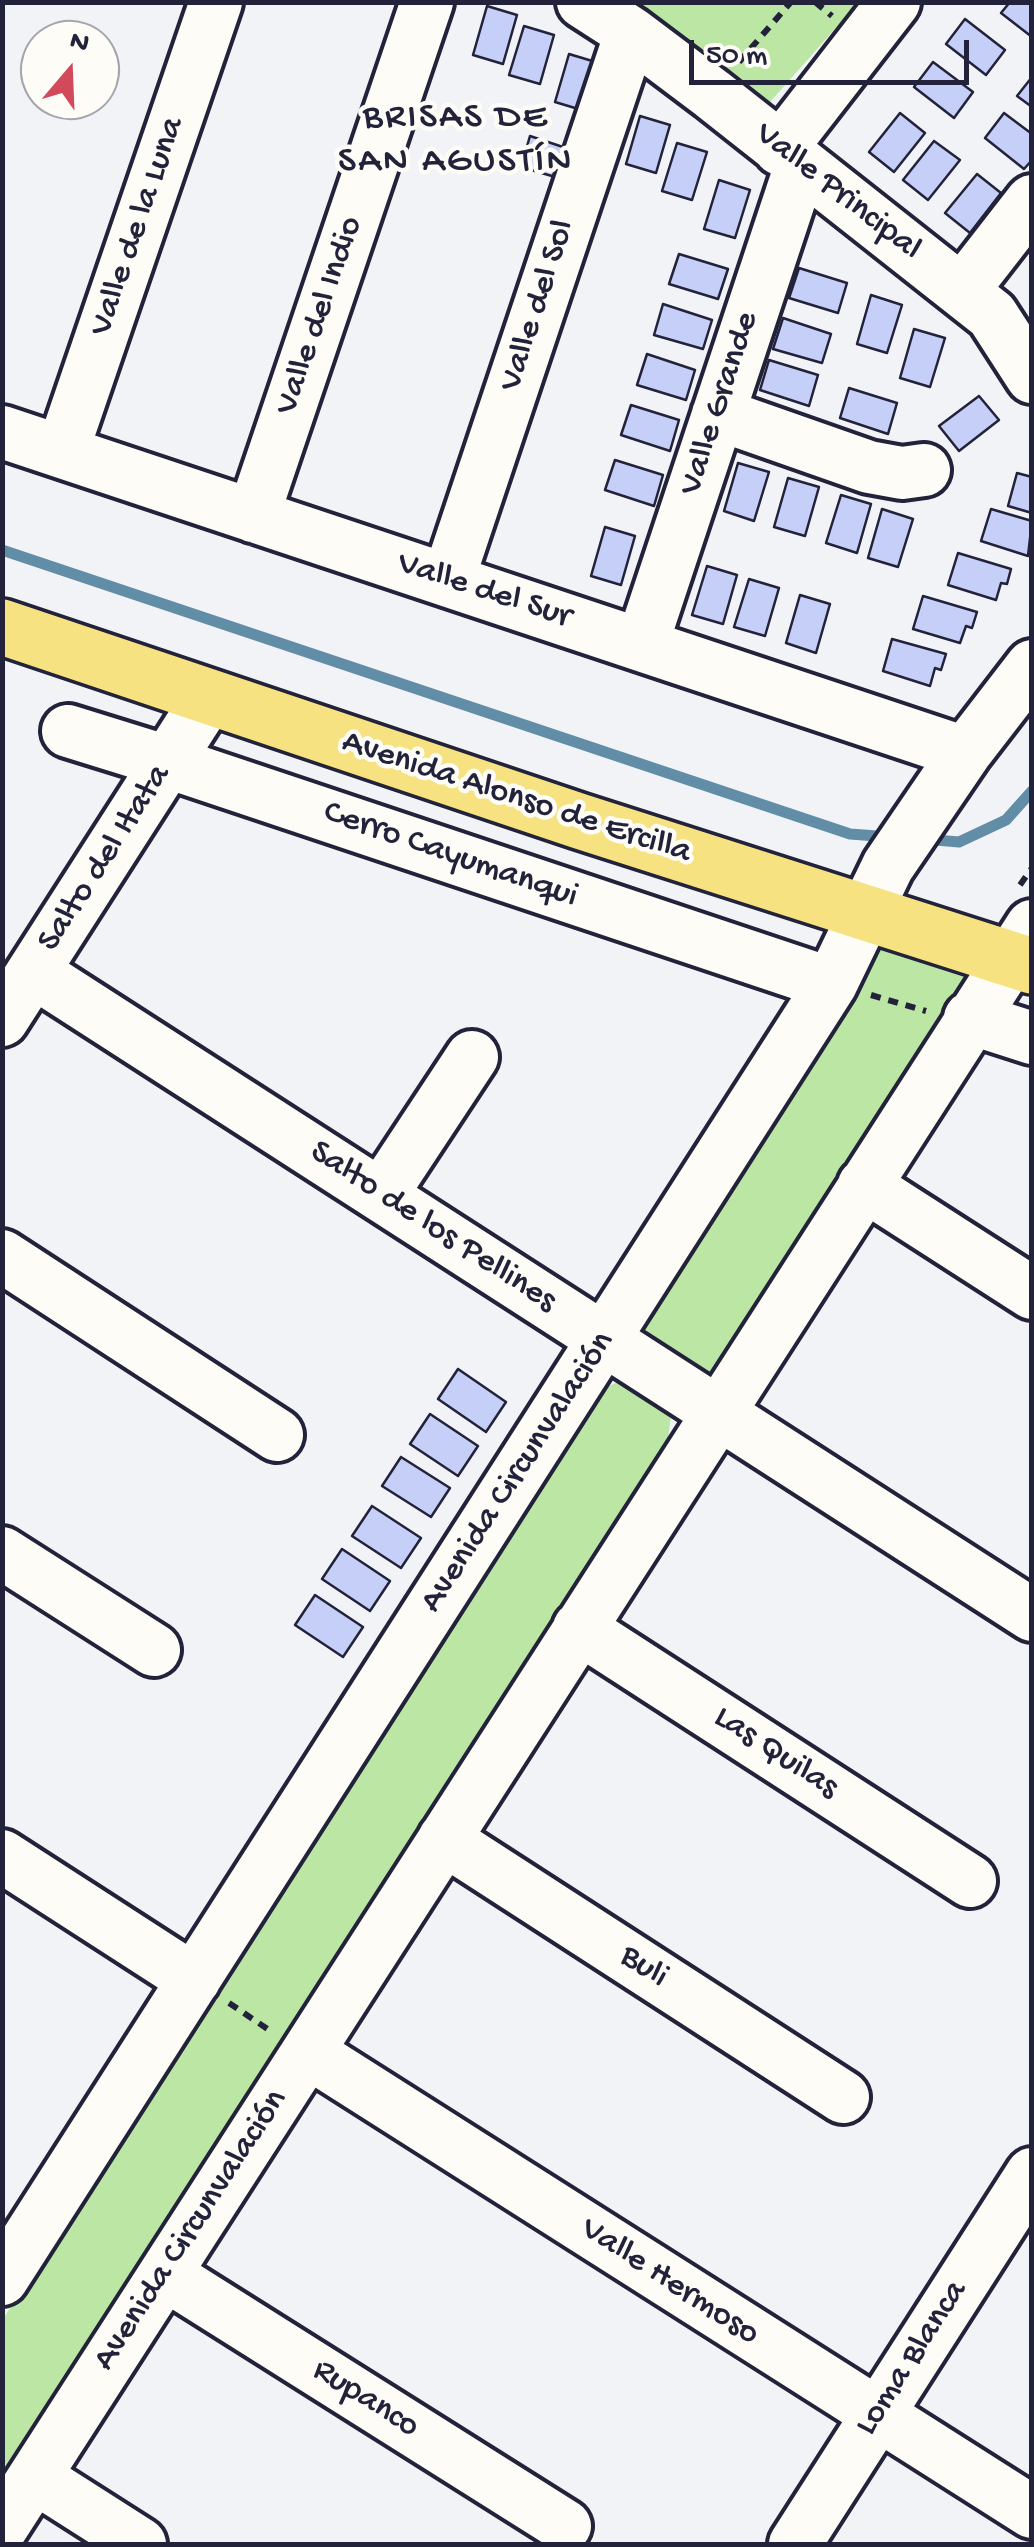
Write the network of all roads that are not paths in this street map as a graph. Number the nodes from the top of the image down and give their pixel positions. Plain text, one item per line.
1 (216, 2) edge
2 (427, 2) edge
3 (584, 2) edge
4 (894, 2) edge
5 (630, 33) junction
6 (791, 157) junction
7 (1032, 201) edge
8 (995, 309) edge
9 (1032, 377) edge
10 (718, 414) junction
11 (2, 432) edge
12 (62, 452) junction
13 (924, 470) dead end
14 (254, 516) junction
15 (448, 580) junction
16 (2, 627) edge
17 (642, 644) junction
18 (1032, 666) edge
19 (210, 697) junction
20 (68, 731) dead end
21 (168, 762) junction
22 (951, 774) junction
23 (876, 889) junction
24 (1024, 951) edge
25 (34, 972) junction
26 (831, 984) junction
27 (970, 1018) junction
28 (2, 1020) edge
29 (1032, 1038) edge
30 (472, 1056) dead end
31 (864, 1185) junction
32 (381, 1195) junction
33 (2, 1256) edge
34 (1032, 1293) edge
35 (604, 1339) junction
36 (718, 1413) junction
37 (277, 1435) dead end
38 (2, 1553) edge
39 (1032, 1616) edge
40 (579, 1628) junction
41 (154, 1650) dead end
42 (444, 1839) junction
43 (2, 1856) edge
44 (970, 1881) dead end
45 (194, 1980) junction
46 (308, 2052) junction
47 (842, 2097) dead end
48 (1025, 2198) edge
49 (165, 2274) junction
50 (2, 2280) edge
51 (878, 2416) junction
52 (35, 2477) junction
53 (1032, 2512) edge
54 (565, 2526) dead end
55 (2, 2527) edge
56 (140, 2544) edge
57 (795, 2544) edge

1 - 12 street, Valle de la Luna
2 - 14 street, Valle del Indio
3 - 5 street, Valle Principal
4 - 6 street, Valle Grande
5 - 6 street, Valle Principal
5 - 15 street, Valle del Sol
6 - 8 street, Valle Principal
6 - 10 street, Valle Grande
7 - 8 street
8 - 9 street, Valle Principal
10 - 13 street
10 - 17 street, Valle Grande
11 - 12 street, Valle del Sur
12 - 14 street, Valle del Sur
14 - 15 street, Valle del Sur
15 - 17 street, Valle del Sur
16 - 19 main road, Avenida Alonso de Ercilla
17 - 22 street, Valle del Sur
18 - 22 street, Avenida Circunvalación
19 - 21 street, Salto del Itata
19 - 23 main road, Avenida Alonso de Ercilla
20 - 21 street, Cerro Cayumanqui
21 - 25 street, Salto del Itata
21 - 26 street, Cerro Cayumanqui
22 - 23 street, Avenida Circunvalación
23 - 24 main road, Avenida Alonso de Ercilla
23 - 26 street, Avenida Circunvalación
24 - 27 street, Avenida Circunvalación
25 - 28 street, Salto del Itata
25 - 32 street, Salto de los Pellines
26 - 35 street, Avenida Circunvalación
27 - 29 street
27 - 31 street, Avenida Circunvalación
30 - 32 street
31 - 34 street
31 - 36 street, Avenida Circunvalación
32 - 35 street, Salto de los Pellines
33 - 37 street
35 - 36 street, Salto de los Pellines
35 - 45 street, Avenida Circunvalación
36 - 39 street, Salto de los Pellines
36 - 40 street, Avenida Circunvalación
38 - 41 street
40 - 42 street, Avenida Circunvalación
40 - 44 street, Las Quilas
42 - 46 street, Avenida Circunvalación
42 - 47 street, Buli
43 - 45 street
45 - 50 street, Avenida Circunvalación
46 - 49 street, Avenida Circunvalación
46 - 51 street, Valle Hermoso
48 - 51 street, Loma Blanca
49 - 52 street, Avenida Circunvalación
49 - 54 street, Rupanco
51 - 53 street, Valle Hermoso
51 - 57 street, Loma Blanca
52 - 55 street, Avenida Circunvalación
52 - 56 street

